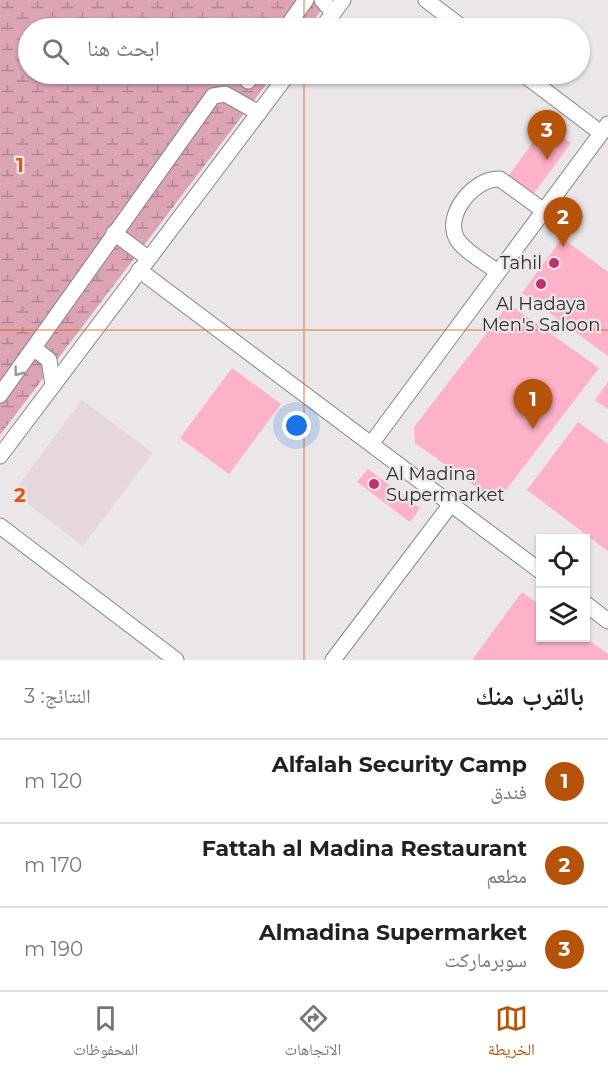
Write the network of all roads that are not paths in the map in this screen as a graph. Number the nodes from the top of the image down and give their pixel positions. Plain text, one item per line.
1 (306, 0) edge
2 (322, 0) edge
3 (343, 0) edge
4 (426, 0) edge
5 (333, 13) junction
6 (293, 18) edge
7 (329, 18) edge
8 (450, 18) edge
9 (281, 84) edge
10 (538, 84) edge
11 (259, 113) junction
12 (605, 129) edge
13 (544, 211) junction
14 (114, 233) junction
15 (144, 264) junction
16 (498, 272) junction
17 (35, 349) junction
18 (72, 359) junction
19 (49, 360) junction
20 (53, 385) junction
21 (0, 395) edge
22 (371, 444) junction
23 (0, 456) edge
24 (451, 504) junction
25 (0, 526) edge
26 (536, 568) edge
27 (590, 606) edge
28 (605, 613) edge
29 (176, 660) edge
30 (333, 660) edge

1 - 6 street
2 - 5 street
3 - 5 street
4 - 8 street
5 - 7 street
9 - 11 street
10 - 12 street
11 - 14 street
11 - 15 street
12 - 13 street
13 - 16 street
13 - 16 street
14 - 15 street
14 - 17 street
15 - 18 street
15 - 22 street
16 - 22 street
17 - 19 street
17 -> 21 street
18 - 19 street
18 - 20 street
19 - 20 street
20 - 23 street
22 - 24 street
24 - 26 street
24 - 30 street
25 - 29 street
27 - 28 street

